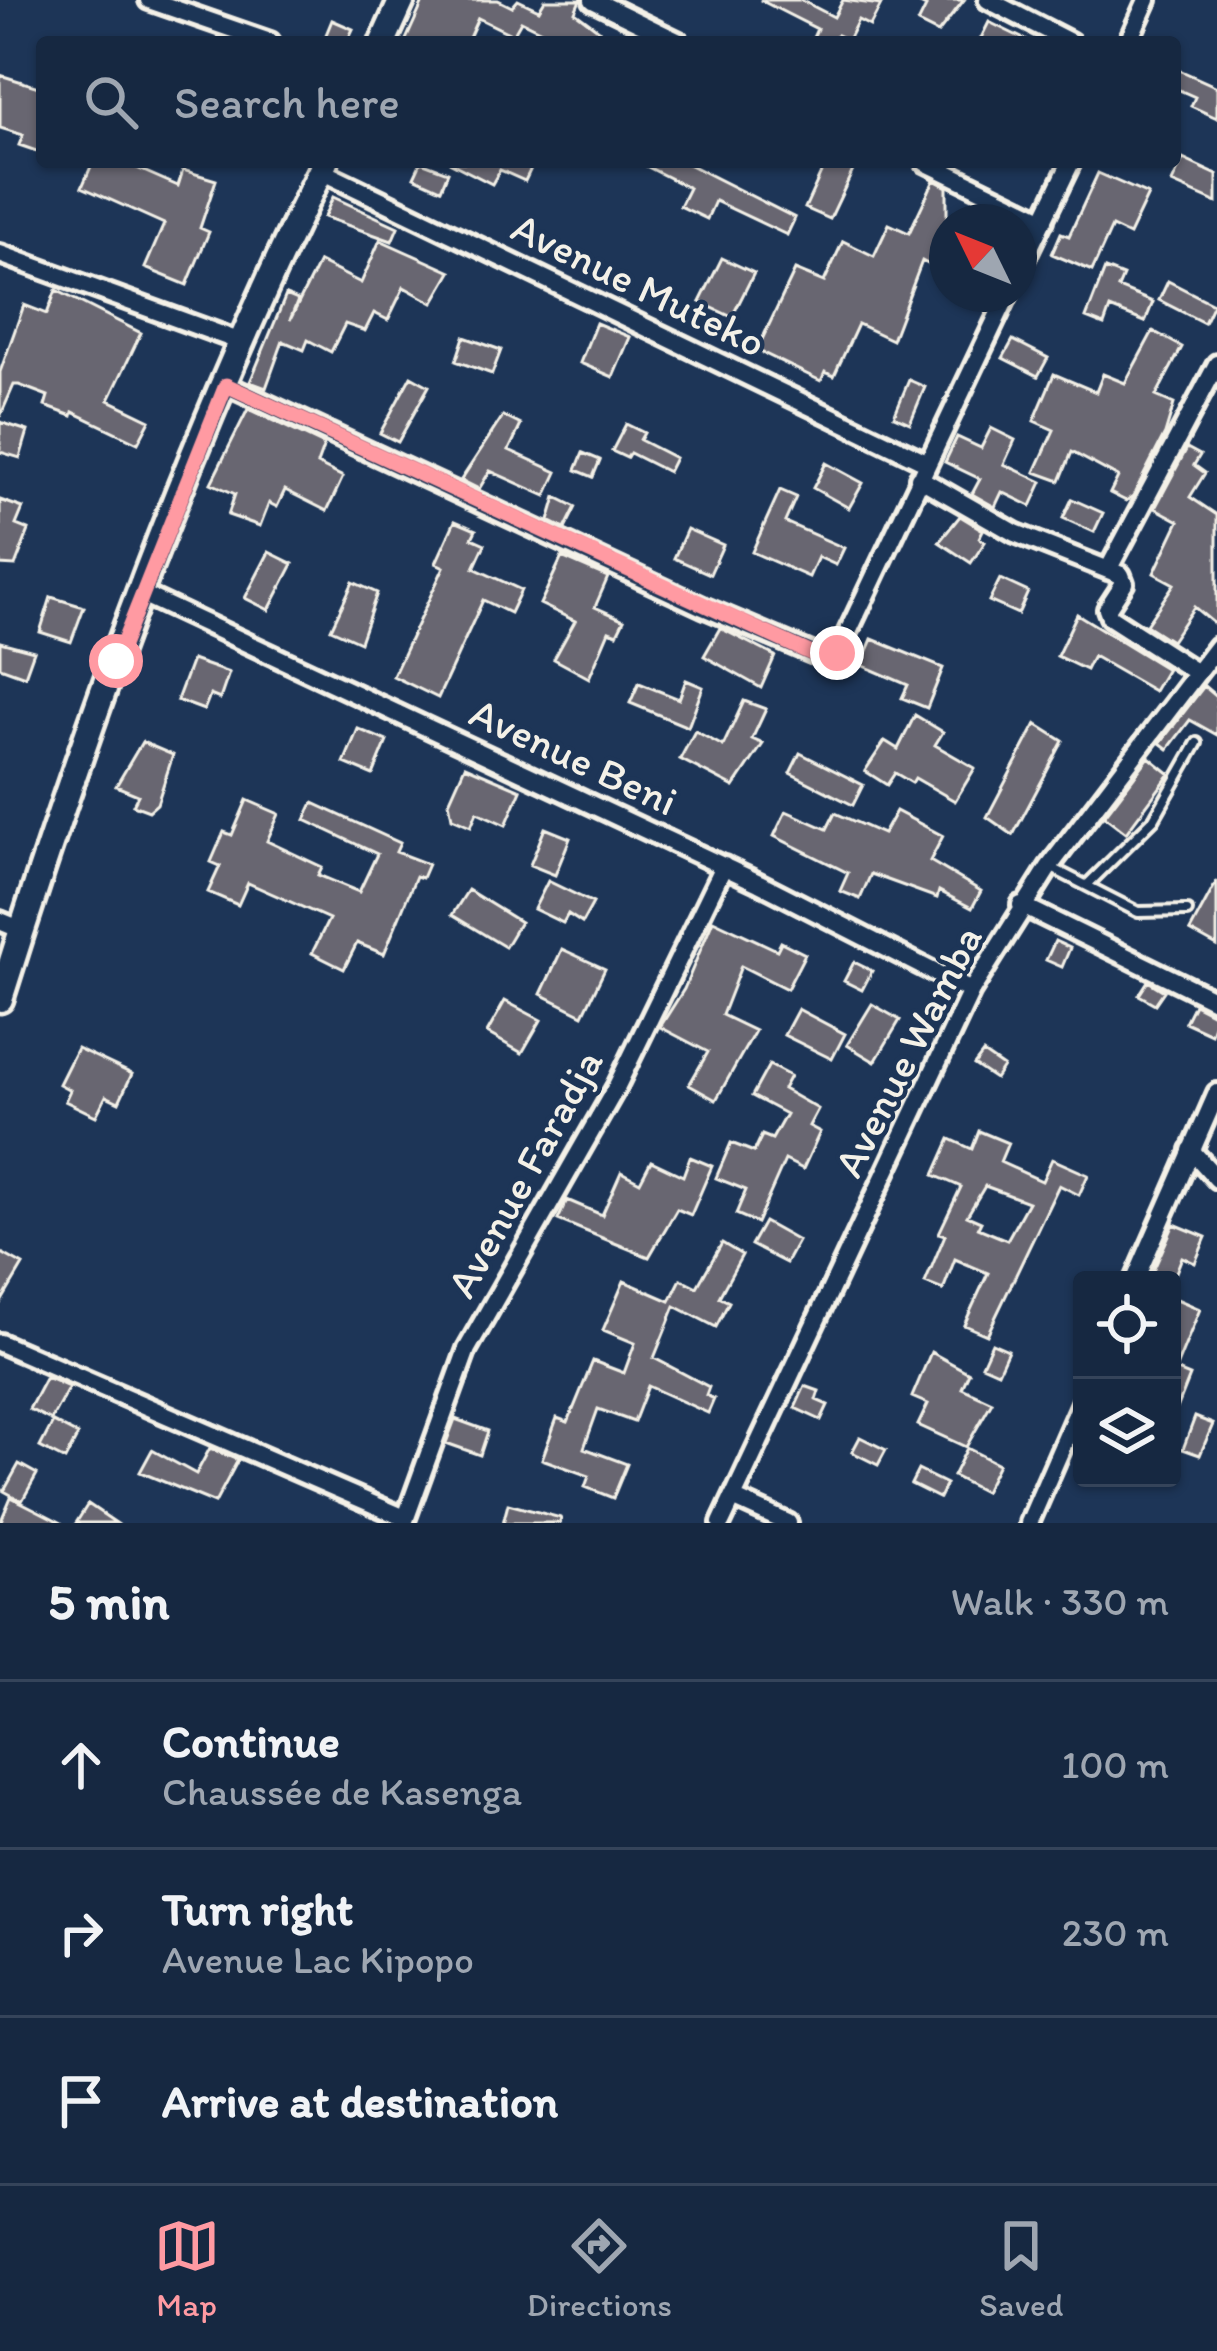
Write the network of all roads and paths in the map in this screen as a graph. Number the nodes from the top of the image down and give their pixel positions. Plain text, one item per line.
1 (149, 0) edge
2 (402, 0) edge
3 (593, 0) edge
4 (988, 0) edge
5 (1148, 0) edge
6 (253, 36) edge
7 (386, 36) edge
8 (667, 36) edge
9 (1058, 36) edge
10 (1130, 36) edge
11 (323, 168) edge
12 (325, 168) edge
13 (937, 168) edge
14 (1068, 168) edge
15 (1044, 220) junction
16 (1037, 234) edge
17 (0, 254) edge
18 (998, 312) edge
19 (244, 343) junction
20 (1217, 364) edge
21 (226, 385) junction
22 (922, 470) junction
23 (1108, 570) junction
24 (142, 594) junction
25 (1217, 647) edge
26 (1196, 673) junction
27 (1196, 743) dead end
28 (724, 866) junction
29 (1049, 867) junction
30 (1087, 885) junction
31 (1021, 905) junction
32 (1187, 911) dead end
33 (11, 926) edge
34 (971, 991) junction
35 (0, 999) edge
36 (1217, 1001) edge
37 (1217, 1093) edge
38 (1191, 1150) junction
39 (1217, 1179) edge
40 (1139, 1271) edge
41 (0, 1343) edge
42 (1073, 1422) edge
43 (733, 1498) junction
44 (404, 1521) edge
45 (721, 1523) edge
46 (788, 1523) edge
47 (1029, 1523) edge

1 - 6 street
2 - 7 main road
3 - 8 street
4 - 9 street
5 - 10 street
11 - 19 main road
12 - 22 street, Avenue Muteko
13 - 15 street
14 - 15 street
15 - 16 street
17 - 19 street
18 - 22 street
19 - 21 main road
20 - 23 street
21 - 22 street
21 - 24 main road
22 - 23 street, Avenue Muteko
23 - 26 street
24 - 28 street, Avenue Beni
24 - 33 main road
25 - 26 street, Avenue Wamba
26 - 29 street, Avenue Wamba
27 - 30 lane
28 - 34 street, Avenue Beni
28 - 44 street, Avenue Faradja
29 - 30 lane
29 - 31 street, Avenue Wamba
30 - 32 lane
31 - 34 street, Avenue Wamba
31 - 36 street
33 - 35 main road
34 - 43 street, Avenue Wamba
37 - 38 street
38 - 39 street
38 - 40 street
41 - 44 street
42 - 47 street
43 - 45 street, Avenue Wamba
43 - 46 street

